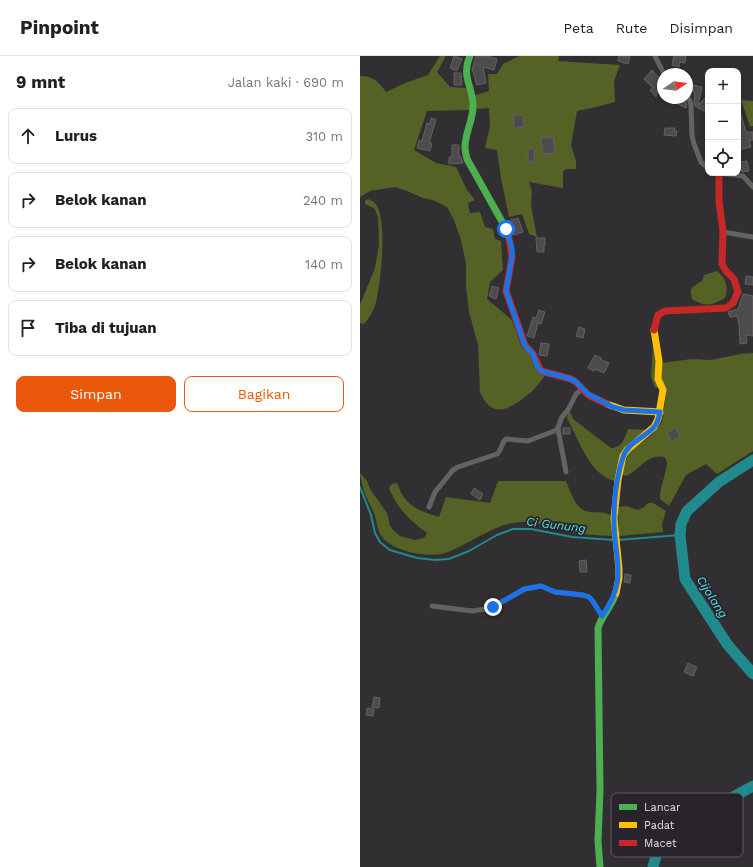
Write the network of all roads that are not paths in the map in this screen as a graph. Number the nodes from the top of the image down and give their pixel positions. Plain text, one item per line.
1 (470, 56) edge
2 (655, 56) edge
3 (661, 68) edge
4 (691, 104) edge
5 (705, 165) edge
6 (719, 176) edge
7 (741, 176) edge
8 (753, 187) edge
9 (723, 232) junction
10 (753, 237) edge
11 (582, 389) junction
12 (660, 412) junction
13 (558, 428) junction
14 (566, 472) dead end
15 (429, 507) dead end
16 (432, 606) dead end
17 (602, 616) junction
18 (600, 867) edge

1 - 11 street
2 - 3 street
4 - 5 street
6 - 9 street
7 - 8 street
9 - 10 street
9 - 12 street
11 - 12 street
11 - 13 street
12 - 17 street
13 - 14 street
13 - 15 street
16 - 17 street
17 - 18 street

